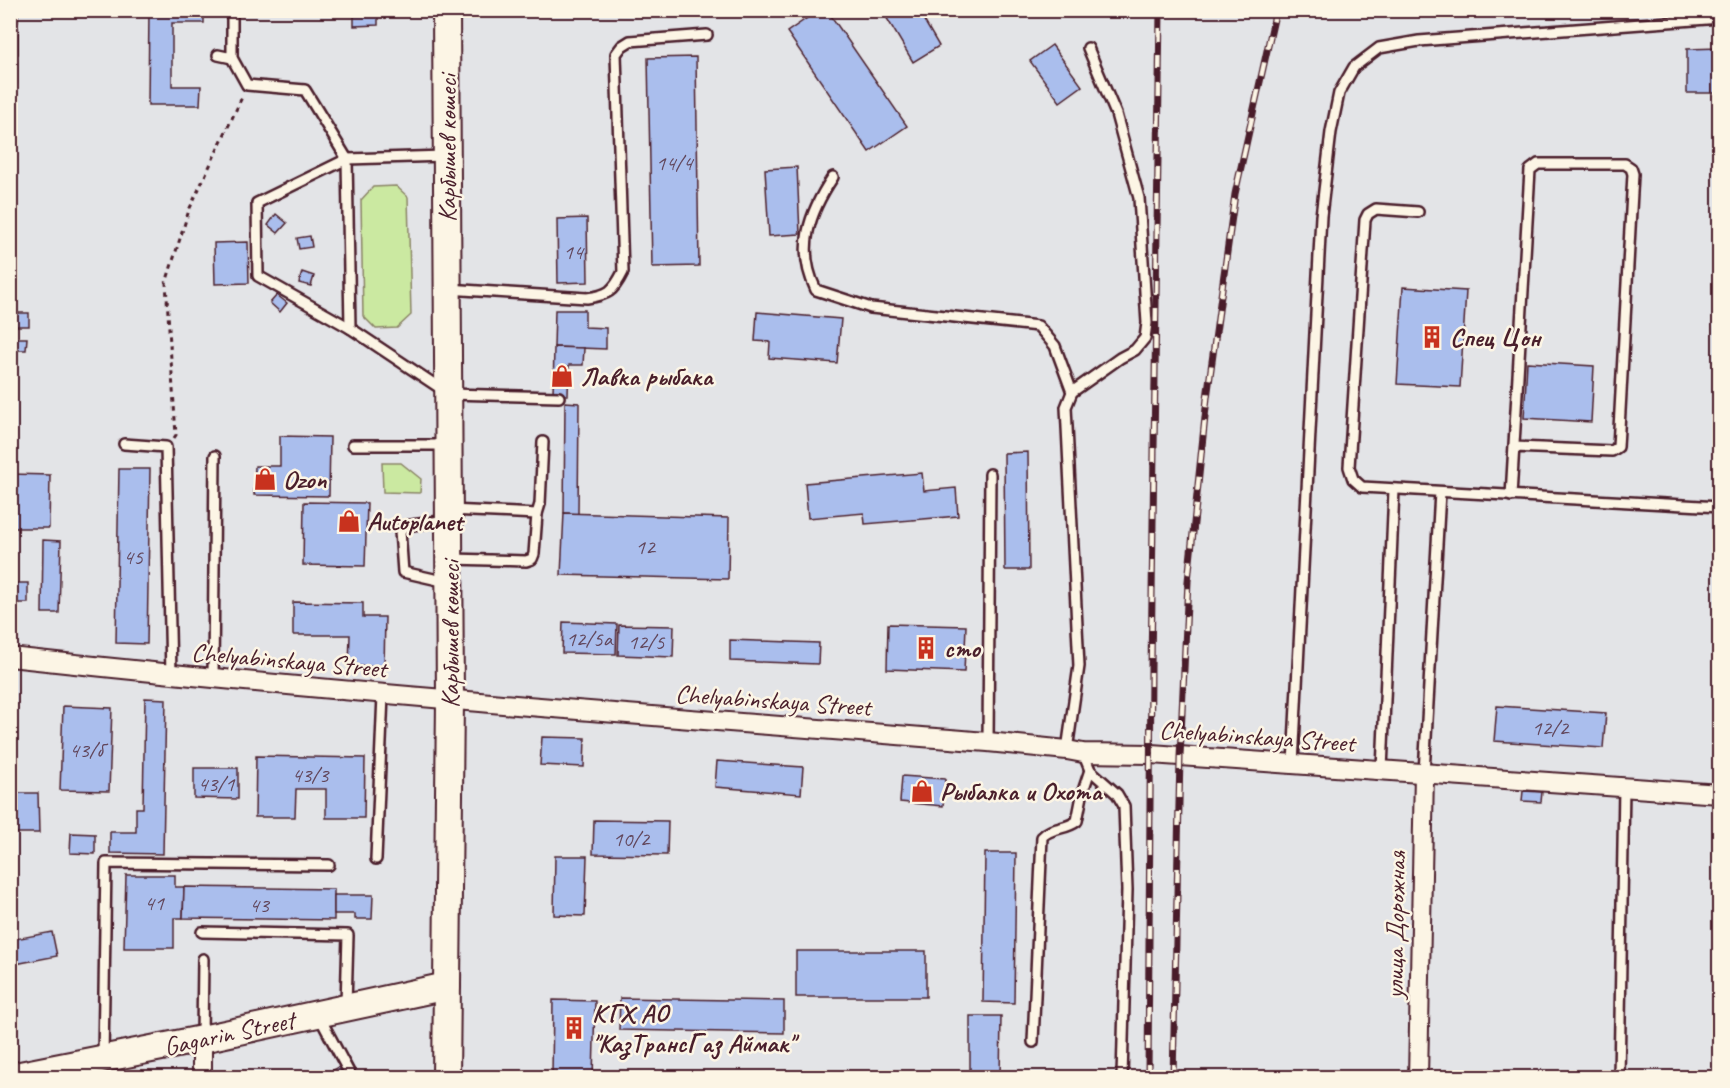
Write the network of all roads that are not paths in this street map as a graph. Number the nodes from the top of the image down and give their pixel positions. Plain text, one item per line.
1 (232, 10) edge
2 (446, 10) edge
3 (1719, 18) edge
4 (707, 35) dead end
5 (1088, 48) dead end
6 (218, 55) dead end
7 (232, 58) junction
8 (447, 156) junction
9 (347, 159) junction
10 (833, 177) dead end
11 (1418, 212) dead end
12 (448, 289) junction
13 (350, 328) junction
14 (1072, 392) junction
15 (449, 394) junction
16 (559, 397) dead end
17 (543, 442) dead end
18 (124, 444) dead end
19 (449, 444) junction
20 (353, 445) dead end
21 (1514, 447) junction
22 (215, 456) dead end
23 (990, 474) dead end
24 (1394, 490) junction
25 (1440, 492) junction
26 (1511, 496) junction
27 (1719, 507) edge
28 (537, 514) junction
29 (449, 515) junction
30 (449, 570) junction
31 (10, 657) edge
32 (171, 675) junction
33 (213, 679) junction
34 (383, 695) junction
35 (450, 701) junction
36 (988, 742) junction
37 (1080, 758) junction
38 (1293, 764) junction
39 (1382, 771) junction
40 (1424, 773) junction
41 (1624, 787) junction
42 (1719, 794) edge
43 (376, 859) dead end
44 (328, 866) dead end
45 (202, 932) dead end
46 (203, 959) dead end
47 (447, 986) junction
48 (346, 1008) junction
49 (318, 1014) junction
50 (202, 1039) junction
51 (1033, 1042) dead end
52 (103, 1059) junction
53 (40, 1074) edge
54 (10, 1077) edge
55 (202, 1077) edge
56 (352, 1077) edge
57 (446, 1077) edge
58 (1122, 1077) edge
59 (1418, 1077) edge
60 (1618, 1077) edge

1 - 7 lane
2 - 8 main road, Карбышев көшесі
3 - 38 lane
4 - 12 lane
5 - 14 lane
6 - 7 lane
7 - 9 lane
8 - 9 lane
8 - 12 main road, Карбышев көшесі
9 - 13 lane
9 - 13 lane
10 - 14 lane
11 - 24 lane
12 - 15 main road, Карбышев көшесі
13 - 15 lane
14 - 37 lane
15 - 16 lane
15 - 19 main road, Карбышев көшесі
17 - 28 lane
18 - 32 lane
19 - 20 lane
19 - 29 main road, Карбышев көшесі
21 - 21 lane
21 - 26 lane
22 - 33 lane
23 - 36 lane
24 - 25 lane
24 - 39 lane
25 - 26 lane
25 - 40 lane
26 - 27 lane
28 - 29 lane
28 - 30 lane
29 - 30 main road, Карбышев көшесі
29 - 30 lane
30 - 35 main road, Карбышев көшесі
31 - 32 street, Chelyabinskaya Street
32 - 33 street, Chelyabinskaya Street
33 - 34 street, Chelyabinskaya Street
34 - 35 street, Chelyabinskaya Street
34 - 43 lane
35 - 36 street, Chelyabinskaya Street
35 - 47 main road, Карбышев көшесі
36 - 37 street, Chelyabinskaya Street
37 - 38 street, Chelyabinskaya Street
37 - 51 lane
37 - 58 lane
38 - 39 street, Chelyabinskaya Street
39 - 40 street, Chelyabinskaya Street
40 - 41 street, Chelyabinskaya Street
40 - 59 street, улица Дорожная
41 - 42 street, Chelyabinskaya Street
41 - 60 lane
44 - 52 lane
45 - 48 lane
46 - 50 lane
47 - 48 main road, Gagarin Street
47 - 57 main road, Карбышев көшесі
48 - 49 main road, Gagarin Street
49 - 50 main road, Gagarin Street
49 - 56 lane
50 - 52 main road, Gagarin Street
50 - 55 street
52 - 53 main road, Gagarin Street
53 - 54 main road, Gagarin Street

